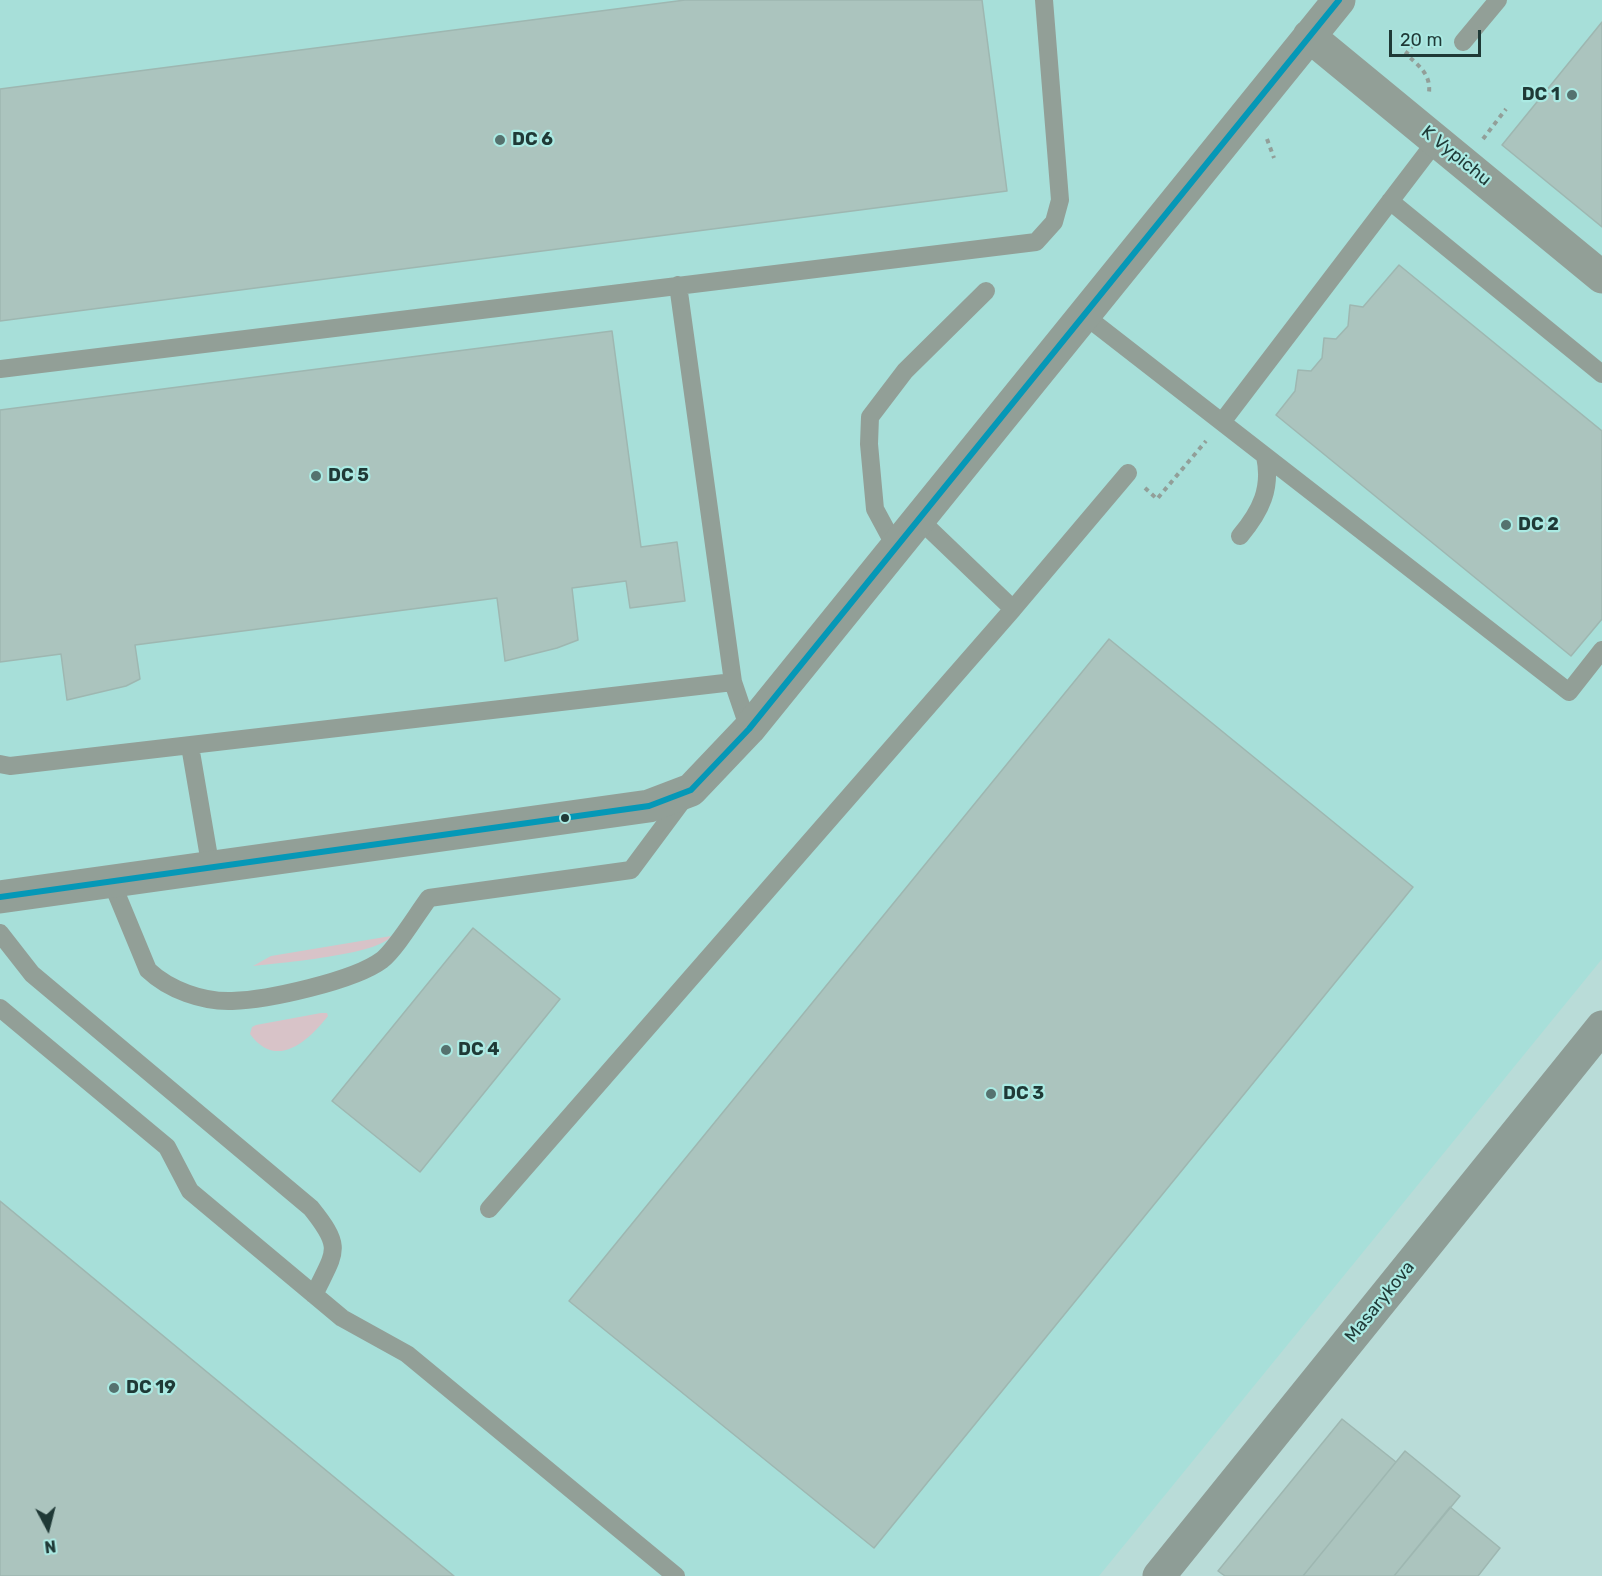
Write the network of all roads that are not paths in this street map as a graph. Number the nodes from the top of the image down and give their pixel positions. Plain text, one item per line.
1 (1044, 0) edge
2 (1339, 0) edge
3 (1498, 0) edge
4 (1309, 36) junction
5 (1463, 42) dead end
6 (1436, 141) junction
7 (1390, 201) junction
8 (1602, 277) edge
9 (678, 285) junction
10 (986, 291) dead end
11 (1084, 315) junction
12 (0, 369) edge
13 (1602, 374) edge
14 (1222, 422) junction
15 (1265, 456) junction
16 (1128, 473) road end
17 (919, 519) junction
18 (1240, 536) dead end
19 (896, 548) junction
20 (1013, 609) junction
21 (1602, 650) edge
22 (733, 682) junction
23 (749, 729) junction
24 (190, 746) junction
25 (0, 764) edge
26 (691, 790) junction
27 (211, 869) junction
28 (112, 883) junction
29 (0, 897) edge
30 (0, 933) edge
31 (0, 1008) edge
32 (1602, 1027) edge
33 (489, 1209) dead end
34 (314, 1295) junction
35 (676, 1576) edge
36 (1158, 1576) edge

1 - 9 lane
2 - 4 street
3 - 5 lane
4 - 6 street, K Vypichu
4 - 11 street
6 - 7 lane
6 - 8 street, K Vypichu
7 - 13 lane
7 - 14 lane
9 - 12 lane
9 - 22 lane
10 - 19 lane
11 - 14 lane
11 - 17 street
14 - 15 lane
15 - 18 lane
15 - 21 lane
16 - 20 lane
17 - 19 street
17 - 20 lane
19 - 23 street
20 - 33 lane
22 - 23 lane
22 - 24 lane
23 - 26 street
24 - 25 lane
24 - 27 lane
26 - 27 street
26 - 28 lane
27 - 28 street
28 - 29 street
30 - 34 lane
31 - 34 lane
32 - 36 main road, Masarykova
34 - 35 lane

